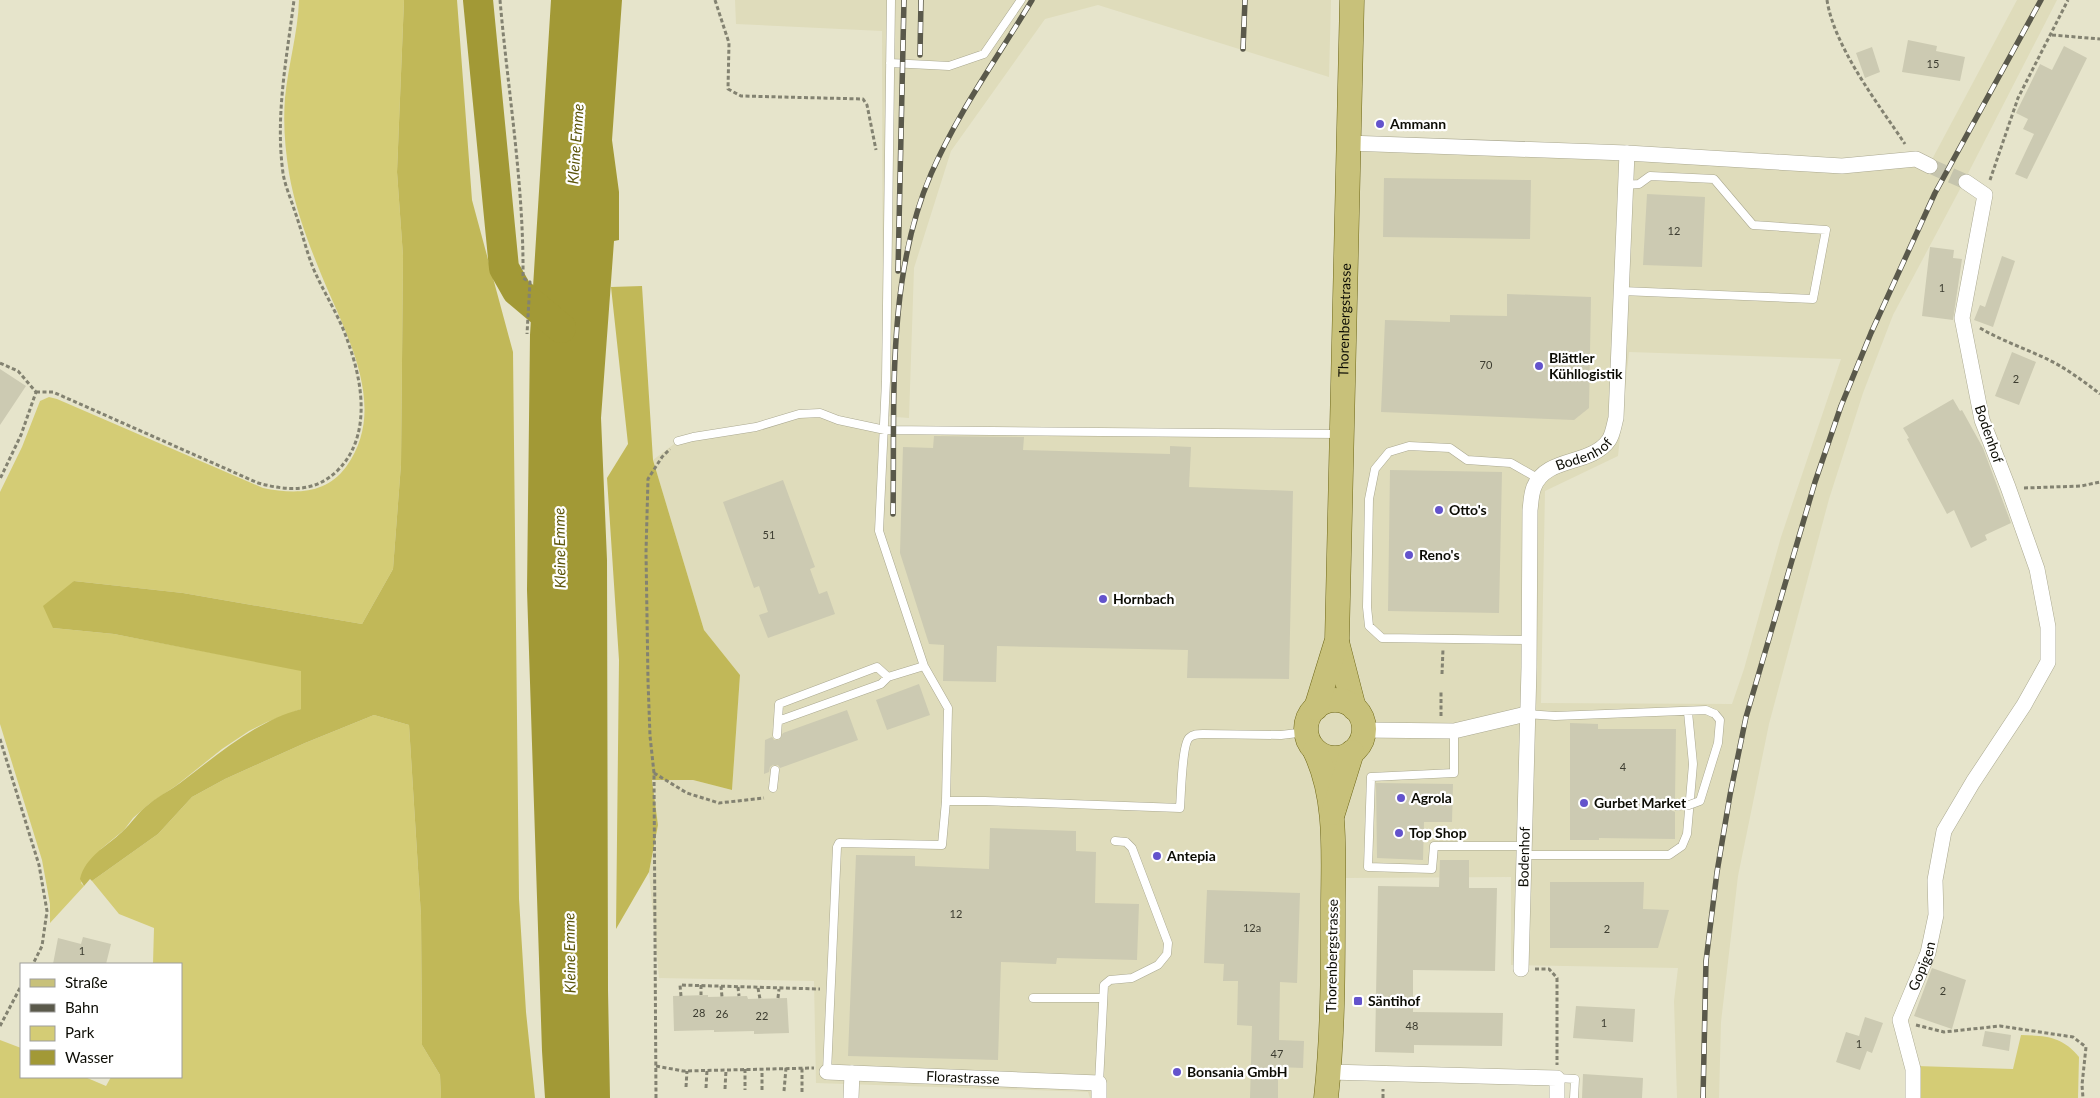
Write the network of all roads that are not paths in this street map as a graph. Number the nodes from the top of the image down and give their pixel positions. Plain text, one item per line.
1 (891, 0) edge
2 (1020, 0) edge
3 (1352, 0) edge
4 (890, 64) junction
5 (1348, 143) junction
6 (1627, 153) junction
7 (1923, 162) tunnel mouth
8 (1966, 182) tunnel mouth
9 (1626, 185) junction
10 (1622, 291) junction
11 (885, 430) junction
12 (1342, 434) junction
13 (678, 441) road end
14 (1538, 479) junction
15 (1337, 640) junction
16 (1528, 640) junction
17 (924, 666) junction
18 (888, 677) junction
19 (1316, 708) junction
20 (1354, 708) junction
21 (1688, 712) junction
22 (1526, 714) junction
23 (778, 721) junction
24 (1363, 730) junction
25 (1454, 730) junction
26 (777, 735) dead end
27 (1311, 741) junction
28 (1352, 752) junction
29 (774, 770) dead end
30 (774, 788) dead end
31 (946, 801) junction
32 (1675, 806) dead end
33 (1332, 815) junction
34 (1944, 831) joint
35 (1115, 841) dead end
36 (1525, 851) junction
37 (1522, 969) road end
38 (1033, 998) dead end
39 (1102, 998) junction
40 (827, 1070) joint
41 (1329, 1072) junction
42 (852, 1073) junction
43 (1557, 1078) junction
44 (1098, 1082) junction
45 (852, 1098) edge
46 (1099, 1098) edge
47 (1326, 1098) edge
48 (1557, 1098) edge
49 (1574, 1098) edge
50 (1913, 1098) edge

1 - 4 lane
2 - 4 lane
3 - 5 main road, Thorenbergstrasse
4 - 11 lane
5 - 6 street
5 - 12 main road, Thorenbergstrasse
6 - 7 street
6 - 9 street, Bodenhof
8 - 34 street, Bodenhof
9 - 10 street, Bodenhof
9 - 10 lane
10 - 14 street, Bodenhof
11 - 12 lane
11 - 13 lane
11 - 17 lane
12 - 15 main road, Thorenbergstrasse
14 - 16 street, Bodenhof
14 - 16 lane
15 - 19 main road, Thorenbergstrasse
15 - 20 main road, Thorenbergstrasse
16 - 22 street, Bodenhof
17 - 18 lane
17 - 31 lane
18 - 23 lane
18 - 23 lane
19 - 20 main road
19 - 27 main road
20 - 24 main road
21 - 22 lane
21 - 32 lane, bridge
21 - 36 lane
22 - 25 street
22 - 36 street, Bodenhof
23 - 26 lane
24 - 25 street
24 - 28 main road
25 - 36 lane
27 - 28 main road
27 - 31 lane
27 - 33 main road, Thorenbergstrasse
28 - 33 main road, Thorenbergstrasse
29 - 30 lane
31 - 40 lane
33 - 41 main road, Thorenbergstrasse
34 - 50 street, Gopigen
35 - 39 lane
36 - 37 street, Bodenhof
38 - 39 lane
39 - 44 lane
40 - 42 street, Florastrasse
41 - 43 street
41 - 47 main road, Thorenbergstrasse
42 - 44 street, Florastrasse
42 - 45 street
43 - 48 street
43 - 49 lane
44 - 46 street

